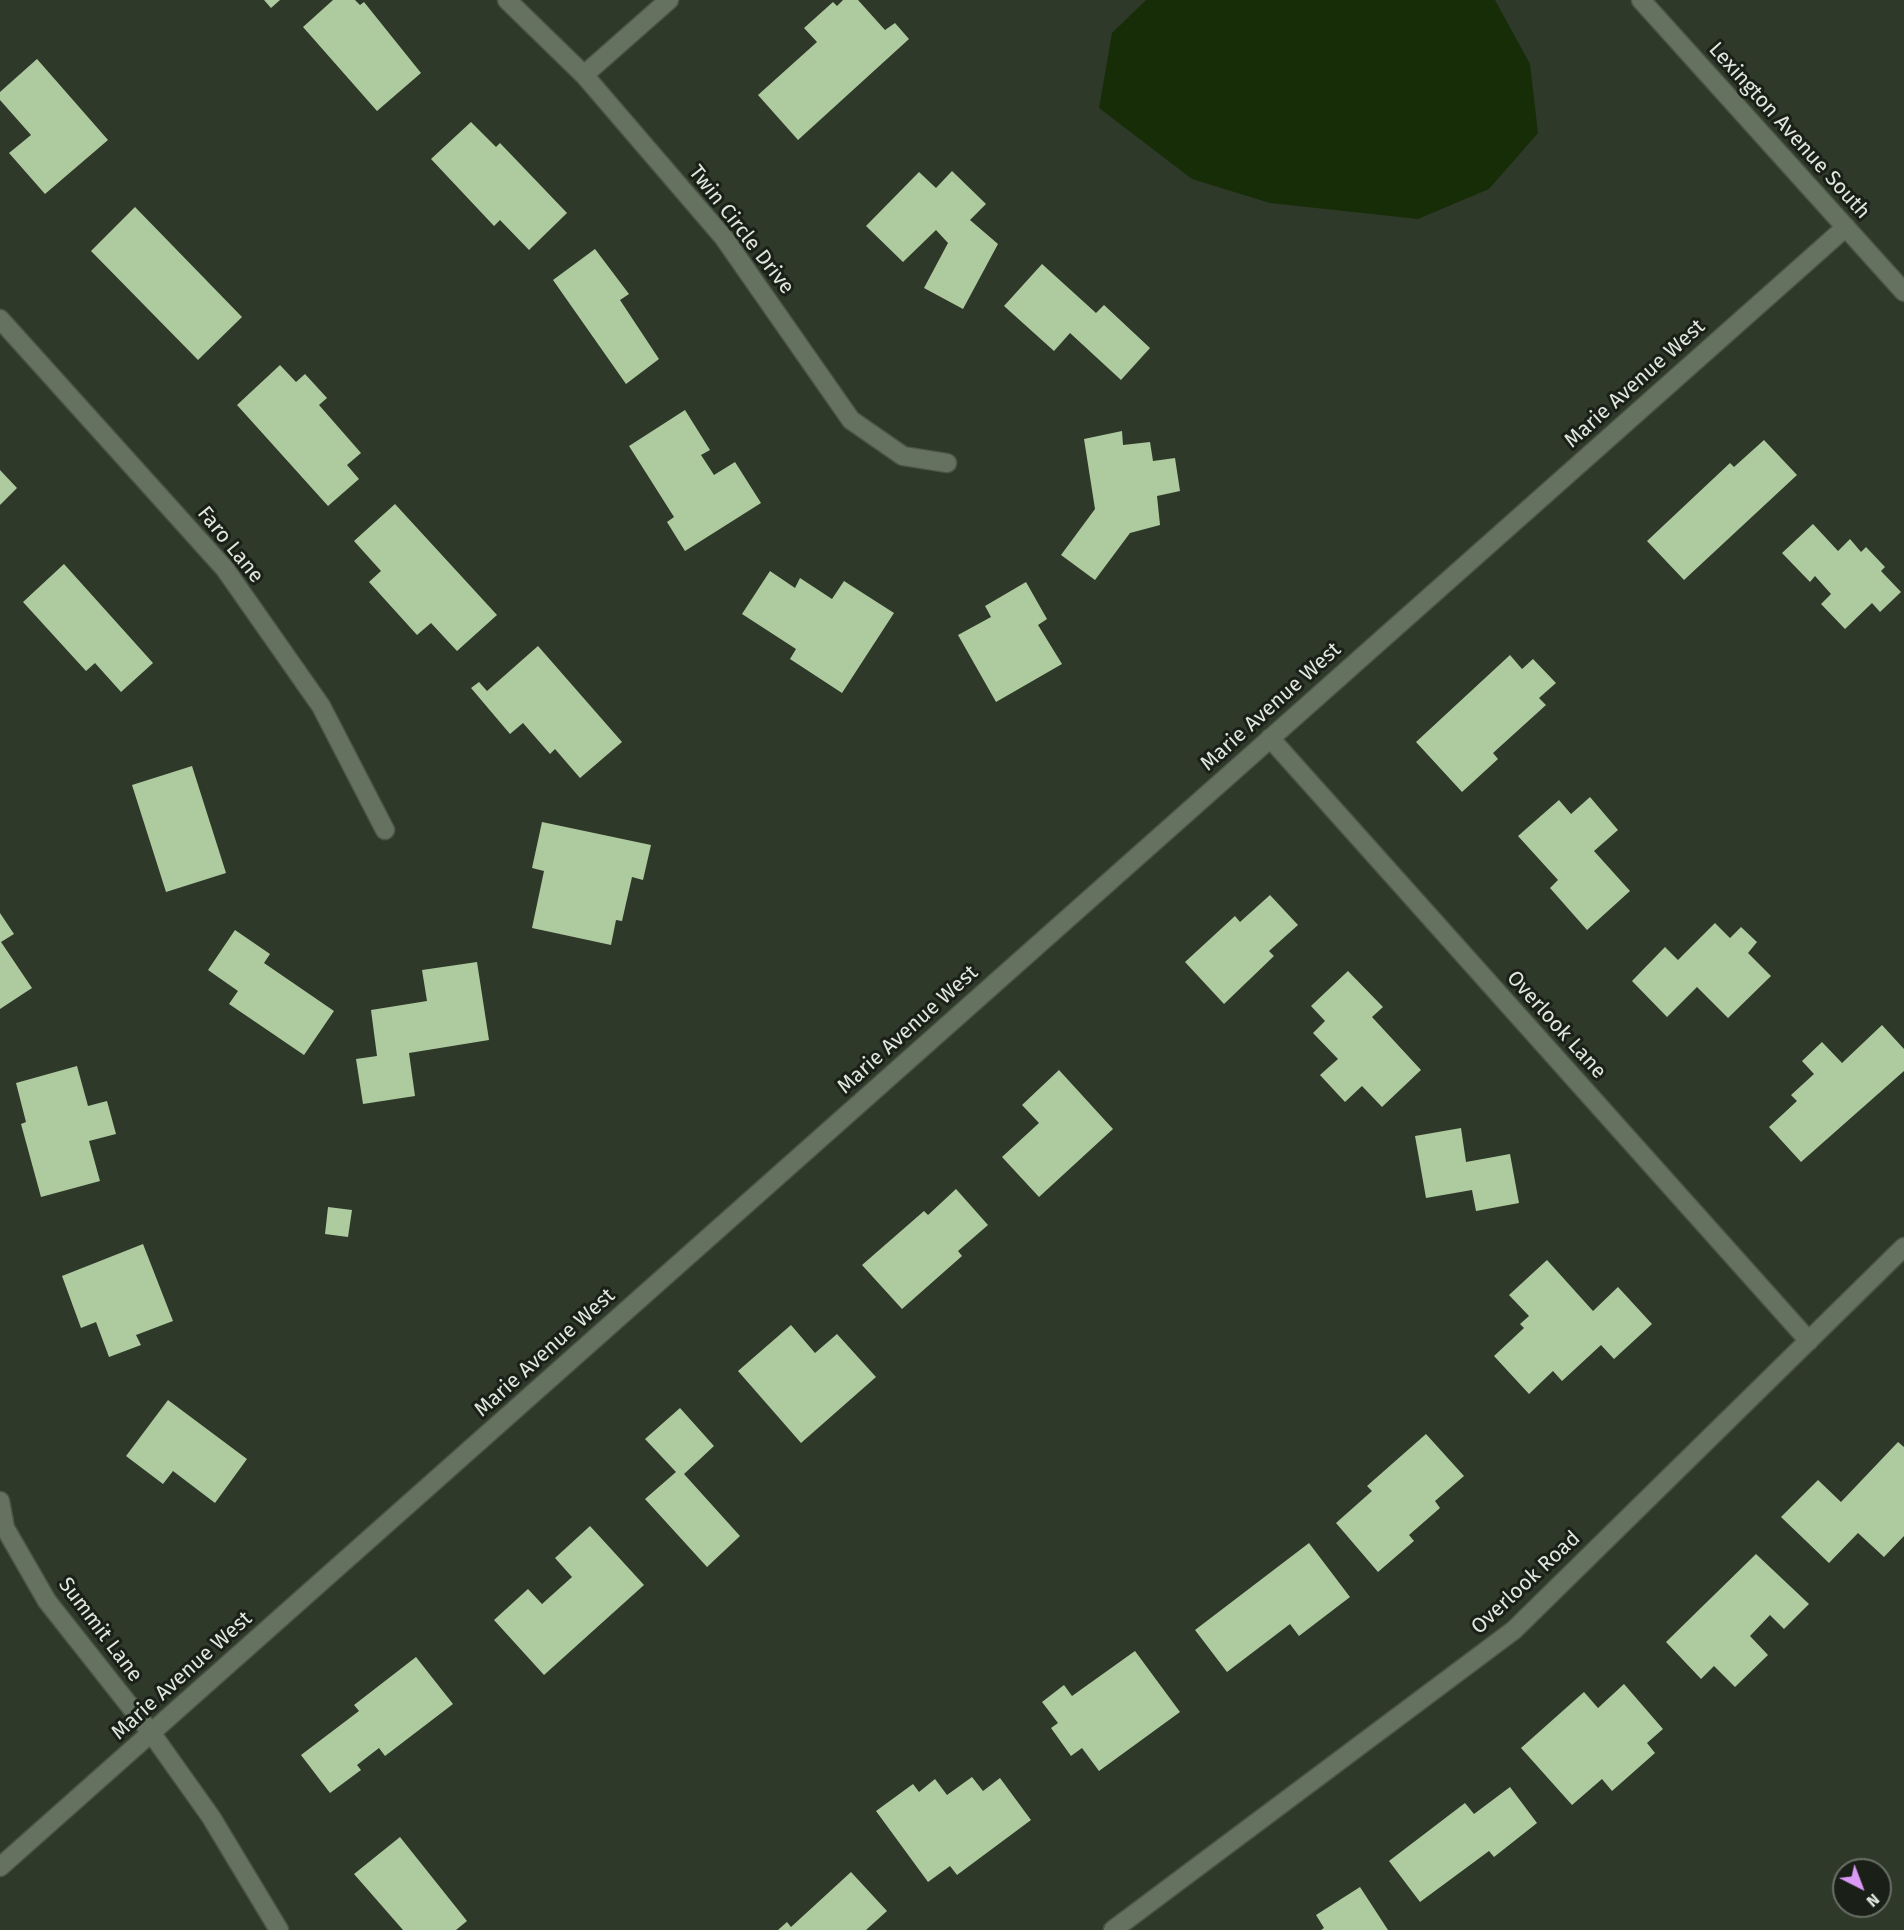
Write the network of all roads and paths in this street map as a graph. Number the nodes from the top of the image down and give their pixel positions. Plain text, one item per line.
1 (507, 0) edge
2 (669, 0) edge
3 (1641, 0) edge
4 (584, 75) junction
5 (1846, 227) junction
6 (1904, 292) edge
7 (0, 319) edge
8 (947, 463) dead end
9 (1270, 738) junction
10 (386, 830) dead end
11 (1904, 1247) edge
12 (1809, 1341) junction
13 (0, 1500) edge
14 (152, 1734) junction
15 (0, 1867) edge
16 (279, 1930) edge
17 (1113, 1930) edge

1 - 4 street, Twin Circle Drive
2 - 4 street
3 - 5 street, Lexington Avenue South
4 - 8 street, Twin Circle Drive
5 - 6 street, Lexington Avenue South
5 - 9 street, Marie Avenue West
7 - 10 street, Faro Lane
9 - 12 street, Overlook Lane
9 - 14 street, Marie Avenue West
11 - 12 street, Overlook Road
12 - 17 street, Overlook Road
13 - 14 street, Summit Lane
14 - 15 street, Marie Avenue West
14 - 16 street, Summit Lane

